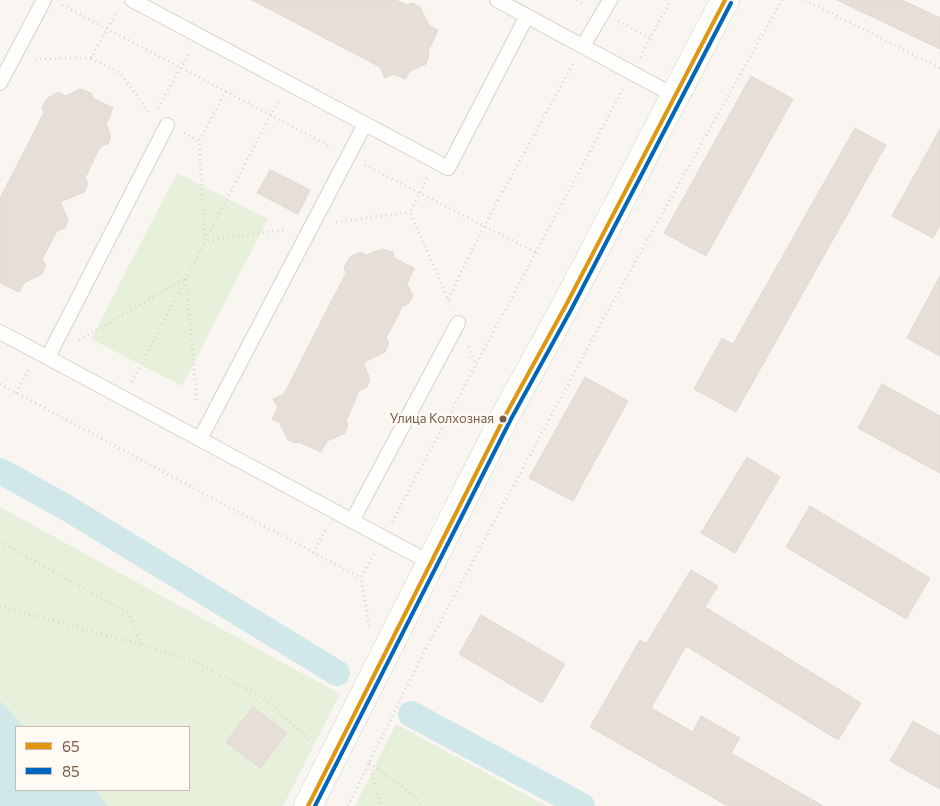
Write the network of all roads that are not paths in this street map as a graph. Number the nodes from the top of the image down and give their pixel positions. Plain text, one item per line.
1 (44, 0) edge
2 (132, 0) edge
3 (497, 0) edge
4 (610, 0) edge
5 (725, 0) edge
6 (155, 5) edge
7 (526, 16) junction
8 (583, 46) junction
9 (0, 83) edge
10 (675, 96) junction
11 (167, 124) dead end
12 (365, 124) junction
13 (458, 322) road end
14 (0, 332) edge
15 (43, 355) junction
16 (200, 439) junction
17 (352, 521) junction
18 (429, 562) junction
19 (308, 806) edge

1 - 9 lane
2 - 6 lane
3 - 7 lane
4 - 8 lane
5 - 10 main road
6 - 12 lane
7 - 8 lane
7 - 12 lane
8 - 10 lane
10 - 18 main road
11 - 15 lane
12 - 16 lane
13 - 17 lane
14 - 15 lane
15 - 16 lane
16 - 17 lane
17 - 18 lane
18 - 19 main road

